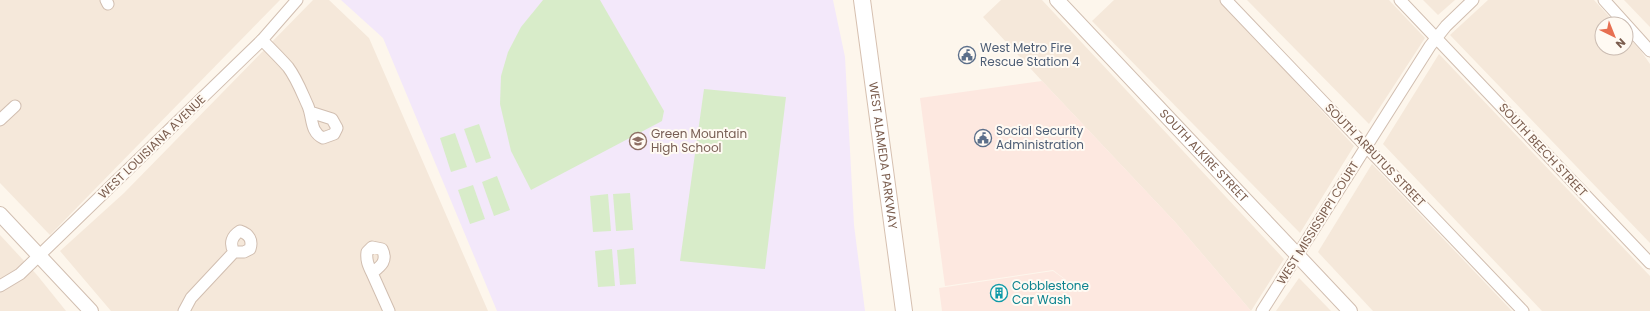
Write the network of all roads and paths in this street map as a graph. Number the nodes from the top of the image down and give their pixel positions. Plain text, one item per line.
1 (297, 0) edge
2 (862, 0) edge
3 (1056, 0) edge
4 (1226, 0) edge
5 (1400, 0) edge
6 (1473, 0) edge
7 (1604, 0) edge
8 (1436, 37) junction
9 (262, 40) junction
10 (1650, 51) edge
11 (15, 106) dead end
12 (310, 112) dead end
13 (0, 120) edge
14 (1366, 146) junction
15 (0, 214) edge
16 (234, 252) dead end
17 (39, 256) junction
18 (1298, 256) junction
19 (1650, 263) edge
20 (372, 273) dead end
21 (0, 286) edge
22 (92, 311) edge
23 (184, 311) edge
24 (389, 311) edge
25 (904, 311) edge
26 (1262, 311) edge
27 (1350, 311) edge
28 (1523, 311) edge

1 - 9 street, WEST LOUISIANA AVENUE
2 - 25 main road, WEST ALAMEDA PARKWAY
3 - 18 street, SOUTH ALKIRE STREET
4 - 14 street, SOUTH ARBUTUS STREET
5 - 8 street, SOUTH BEECH STREET
6 - 8 street, WEST MISSISSIPPI COURT
7 - 10 street
8 - 14 street, WEST MISSISSIPPI COURT
8 - 19 street, SOUTH BEECH STREET
9 - 12 street
9 - 17 street, WEST LOUISIANA AVENUE
11 - 13 street
14 - 18 street, WEST MISSISSIPPI COURT
14 - 28 street, SOUTH ARBUTUS STREET
15 - 17 street
16 - 23 street
17 - 21 street, WEST LOUISIANA AVENUE
17 - 22 street
18 - 26 street, WEST MISSISSIPPI COURT
18 - 27 street, SOUTH ALKIRE STREET
20 - 24 street

